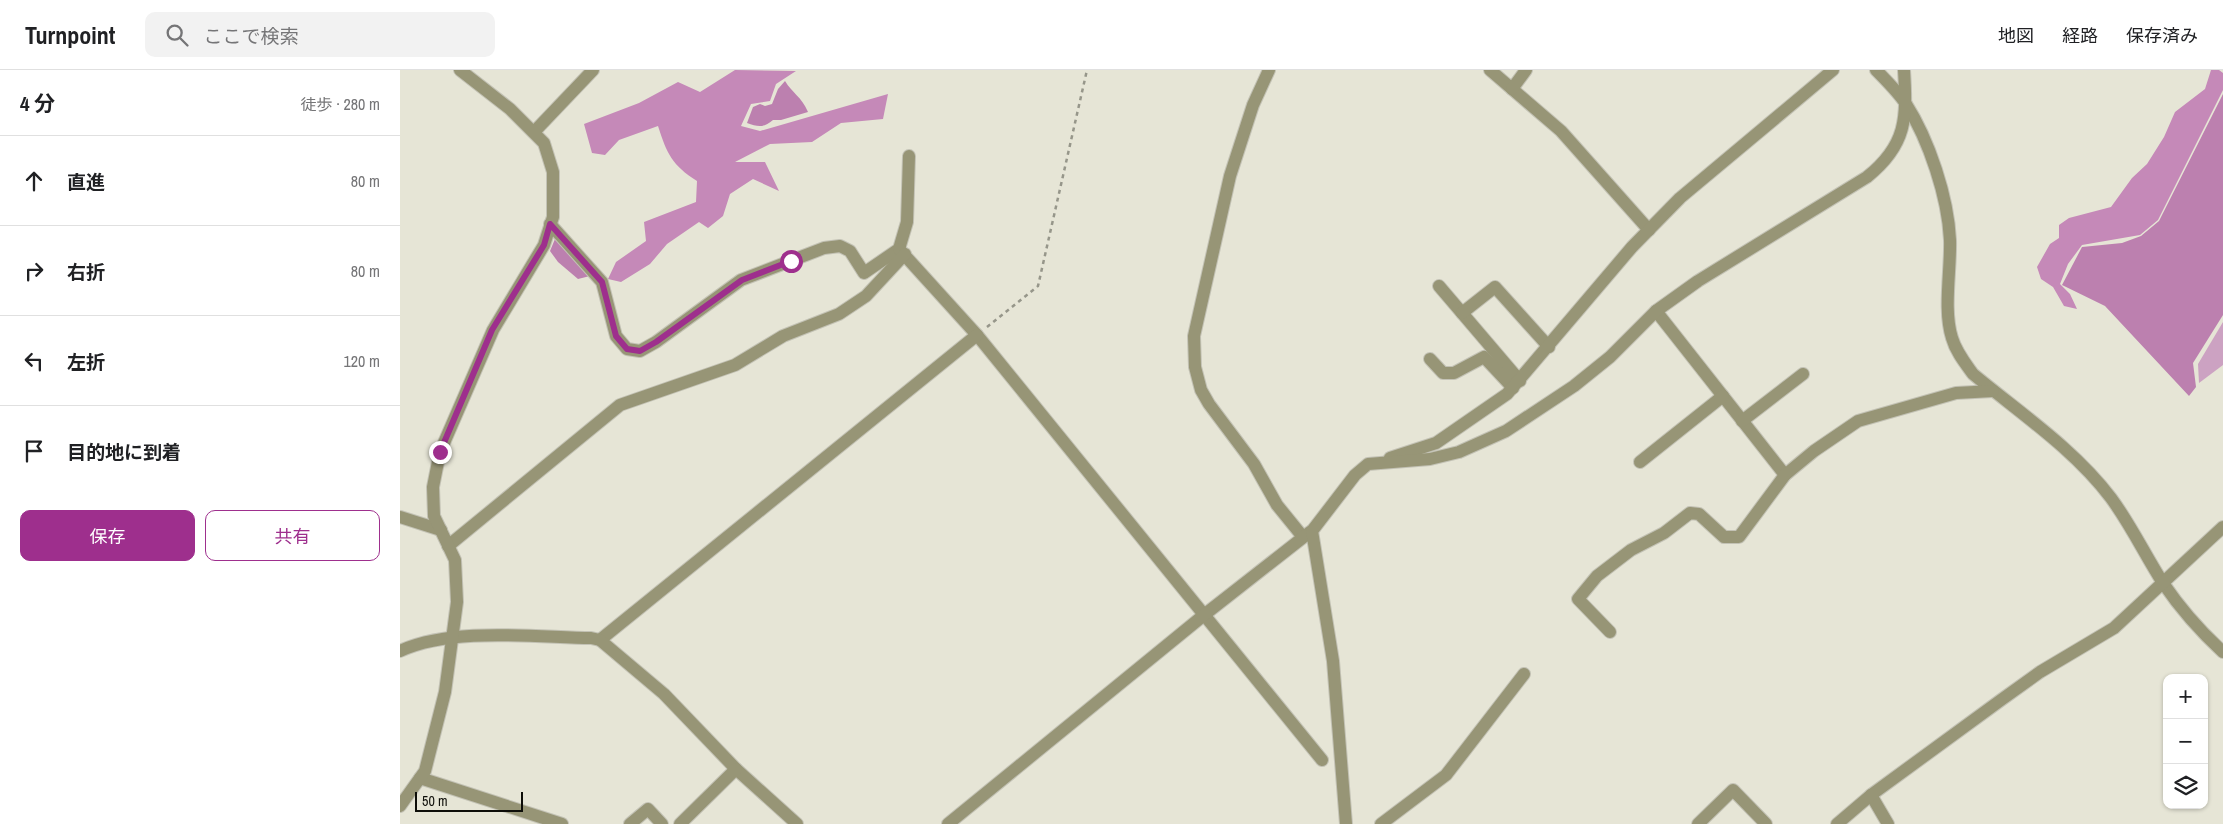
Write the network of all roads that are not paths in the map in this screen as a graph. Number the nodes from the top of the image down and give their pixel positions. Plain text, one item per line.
1 (460, 70) edge
2 (593, 70) edge
3 (1268, 70) edge
4 (1490, 70) edge
5 (1526, 70) edge
6 (1832, 70) edge
7 (1876, 70) edge
8 (1904, 70) edge
9 (1512, 89) junction
10 (1906, 104) junction
11 (534, 132) junction
12 (909, 156) dead end
13 (550, 224) junction
14 (1649, 230) junction
15 (902, 251) junction
16 (1439, 286) dead end
17 (1656, 311) junction
18 (1462, 313) junction
19 (977, 335) junction
20 (1548, 347) junction
21 (1430, 359) dead end
22 (1804, 374) dead end
23 (1516, 385) junction
24 (1993, 391) junction
25 (1723, 396) junction
26 (1742, 421) junction
27 (1640, 462) dead end
28 (1368, 464) junction
29 (1785, 475) junction
30 (400, 517) edge
31 (2223, 527) edge
32 (441, 530) junction
33 (1308, 534) junction
34 (448, 546) junction
35 (2164, 584) junction
36 (1204, 615) junction
37 (1610, 632) dead end
38 (453, 636) junction
39 (600, 640) junction
40 (400, 651) edge
41 (2223, 652) edge
42 (1524, 674) dead end
43 (1322, 760) dead end
44 (736, 769) junction
45 (420, 778) junction
46 (1871, 795) junction
47 (400, 806) edge
48 (562, 824) edge
49 (630, 824) edge
50 (662, 824) edge
51 (680, 824) edge
52 (797, 824) edge
53 (948, 824) edge
54 (1346, 824) edge
55 (1381, 824) edge
56 (1698, 824) edge
57 (1766, 824) edge
58 (1837, 824) edge
59 (1888, 824) edge

1 - 11 street
2 - 11 street
3 - 33 street
4 - 9 street
5 - 9 street
6 - 14 street
7 - 10 street
8 - 10 street
9 - 14 street
10 - 17 street
10 - 24 street
11 - 13 street
12 - 15 street
13 - 15 street
13 - 32 street
14 - 20 street
15 - 19 street
15 - 34 street
16 - 18 street
17 - 25 street
17 - 28 street
18 - 20 street
18 - 23 street
19 - 36 street
19 - 39 street
20 - 23 street
21 - 23 street
22 - 26 street
23 - 28 street
24 - 29 street
24 - 35 street
25 - 26 street
25 - 27 street
26 - 29 street
28 - 33 street
29 - 37 street
30 - 32 street
31 - 35 street
32 - 34 street
33 - 36 street
33 - 54 street
34 - 38 street
35 - 41 street
35 - 46 street
36 - 43 street
36 - 53 street
38 - 39 street
38 - 40 street
38 - 45 street
39 - 44 street
42 - 55 street
44 - 51 street
44 - 52 street
45 - 47 street
45 - 48 street
46 - 58 street
46 - 59 street
49 - 50 street
56 - 57 street

